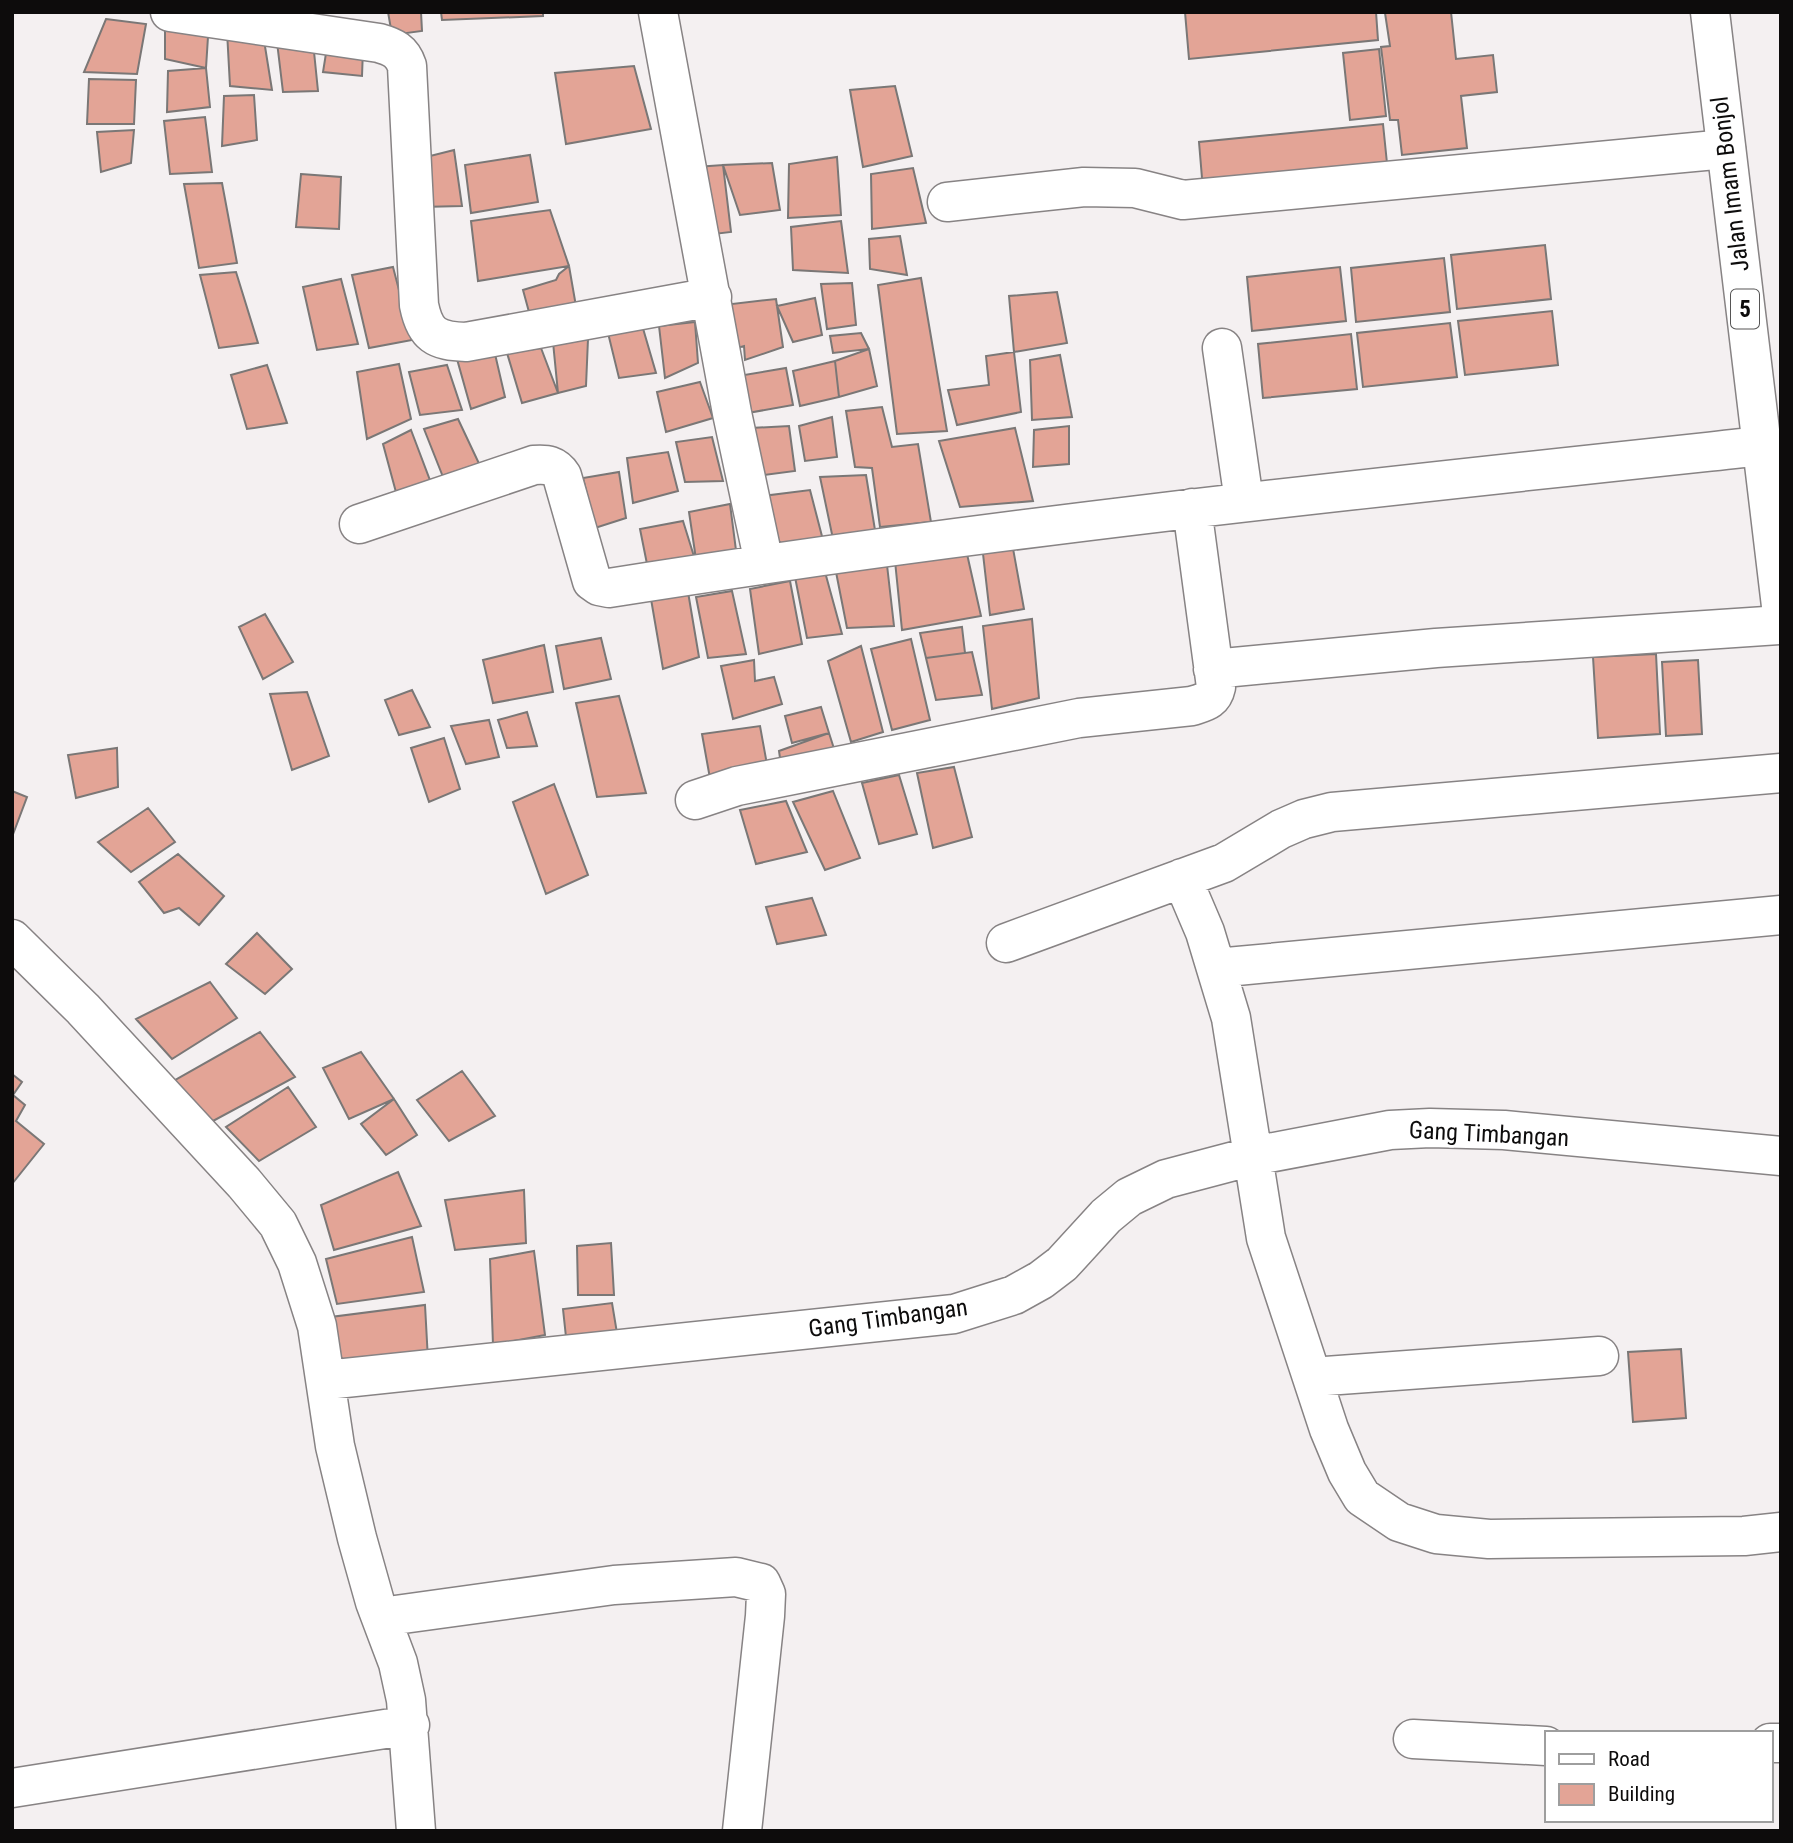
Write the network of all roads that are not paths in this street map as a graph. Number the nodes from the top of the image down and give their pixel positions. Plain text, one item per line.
1 (170, 12) edge
2 (658, 12) edge
3 (1710, 12) edge
4 (1726, 149) junction
5 (947, 202) dead end
6 (712, 297) junction
7 (1222, 348) dead end
8 (1762, 446) junction
9 (1244, 501) junction
10 (1192, 508) junction
11 (359, 524) dead end
12 (764, 564) junction
13 (1780, 600) edge
14 (1781, 606) edge
15 (1781, 625) edge
16 (1213, 670) junction
17 (1781, 773) edge
18 (695, 800) dead end
19 (1182, 878) junction
20 (1781, 915) edge
21 (12, 939) edge
22 (1006, 943) dead end
23 (1216, 968) junction
24 (1253, 1156) junction
25 (1781, 1156) edge
26 (1599, 1356) dead end
27 (1312, 1377) junction
28 (326, 1380) junction
29 (1781, 1532) edge
30 (381, 1617) junction
31 (410, 1726) junction
32 (1413, 1739) dead end
33 (1545, 1746) edge
34 (12, 1788) edge
35 (416, 1831) edge
36 (742, 1831) edge

1 - 6 main road
2 - 6 main road
3 - 4 main road, Jalan Imam Bonjol / 5
4 - 5 main road
4 - 8 main road, Jalan Imam Bonjol / 5
6 - 12 main road
7 - 9 main road
8 - 9 main road
8 - 13 main road, Jalan Imam Bonjol / 5
9 - 10 main road
10 - 12 main road
10 - 16 main road
11 - 12 main road
13 - 14 main road, Jalan Imam Bonjol / 5
15 - 16 main road
16 - 18 main road
17 - 19 main road
19 - 22 main road
19 - 23 main road
20 - 23 main road
21 - 28 main road
23 - 24 main road
24 - 25 main road, Gang Timbangan
24 - 27 main road
24 - 28 main road, Gang Timbangan
26 - 27 main road
27 - 29 main road
28 - 30 main road
30 - 31 main road
30 - 36 main road
31 - 34 main road
31 - 35 main road
32 - 33 main road

